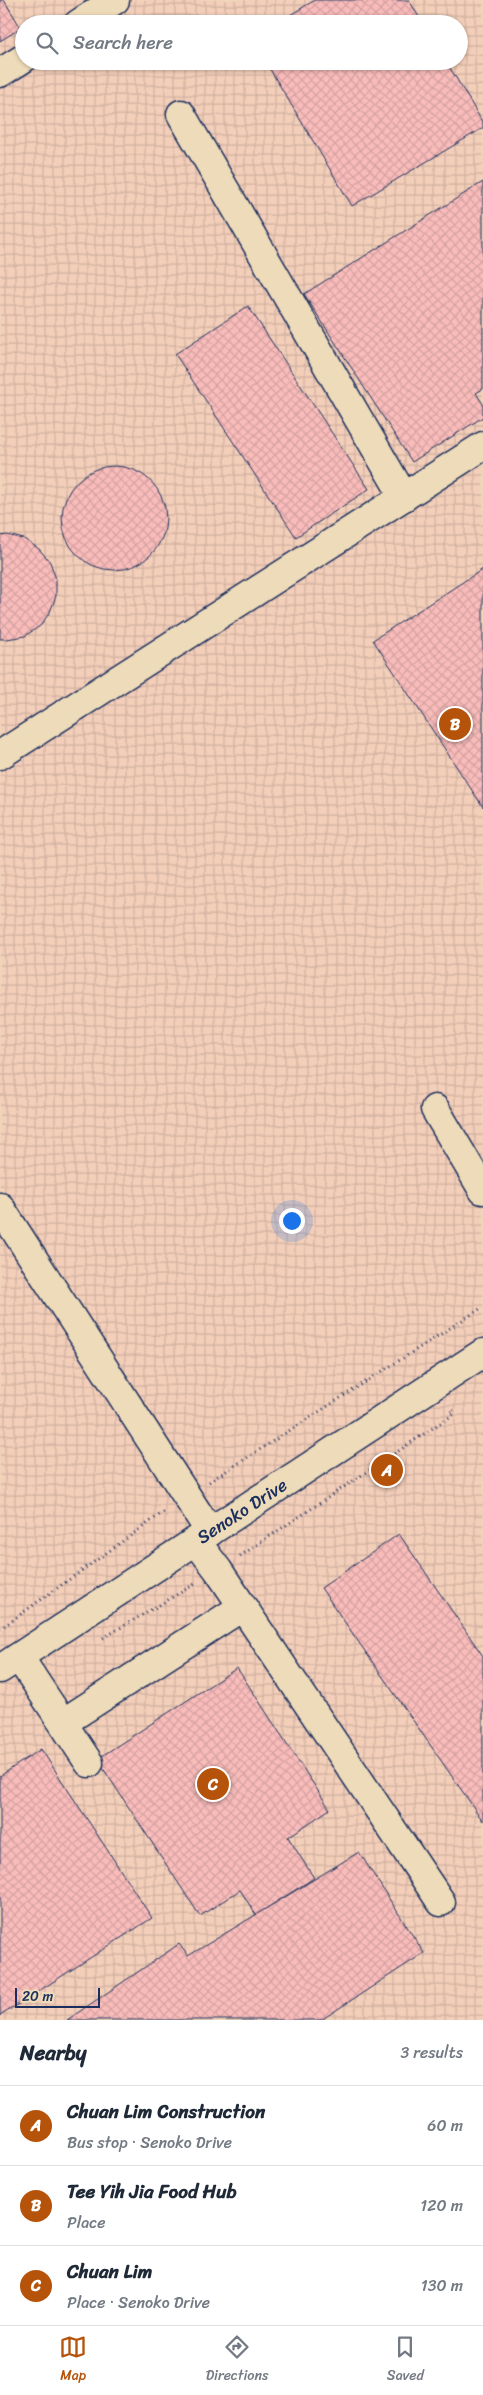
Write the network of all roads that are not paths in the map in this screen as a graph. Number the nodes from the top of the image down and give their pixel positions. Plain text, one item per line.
1 (115, 0) edge
2 (92, 15) edge
3 (15, 64) edge
4 (0, 73) edge
5 (180, 114) dead end
6 (483, 446) edge
7 (404, 497) junction
8 (0, 755) edge
9 (435, 1109) dead end
10 (483, 1190) edge
11 (0, 1207) edge
12 (483, 1353) edge
13 (203, 1537) junction
14 (242, 1607) junction
15 (10, 1663) edge
16 (64, 1722) junction
17 (89, 1763) dead end
18 (441, 1902) dead end

1 - 2 street
3 - 4 street
5 - 7 street
6 - 7 street
7 - 8 street
9 - 10 street
11 - 13 street
12 - 13 street, Senoko Drive
13 - 14 street
13 - 15 street, Senoko Drive
14 - 16 street
14 - 18 street
15 - 16 street
16 - 17 street

